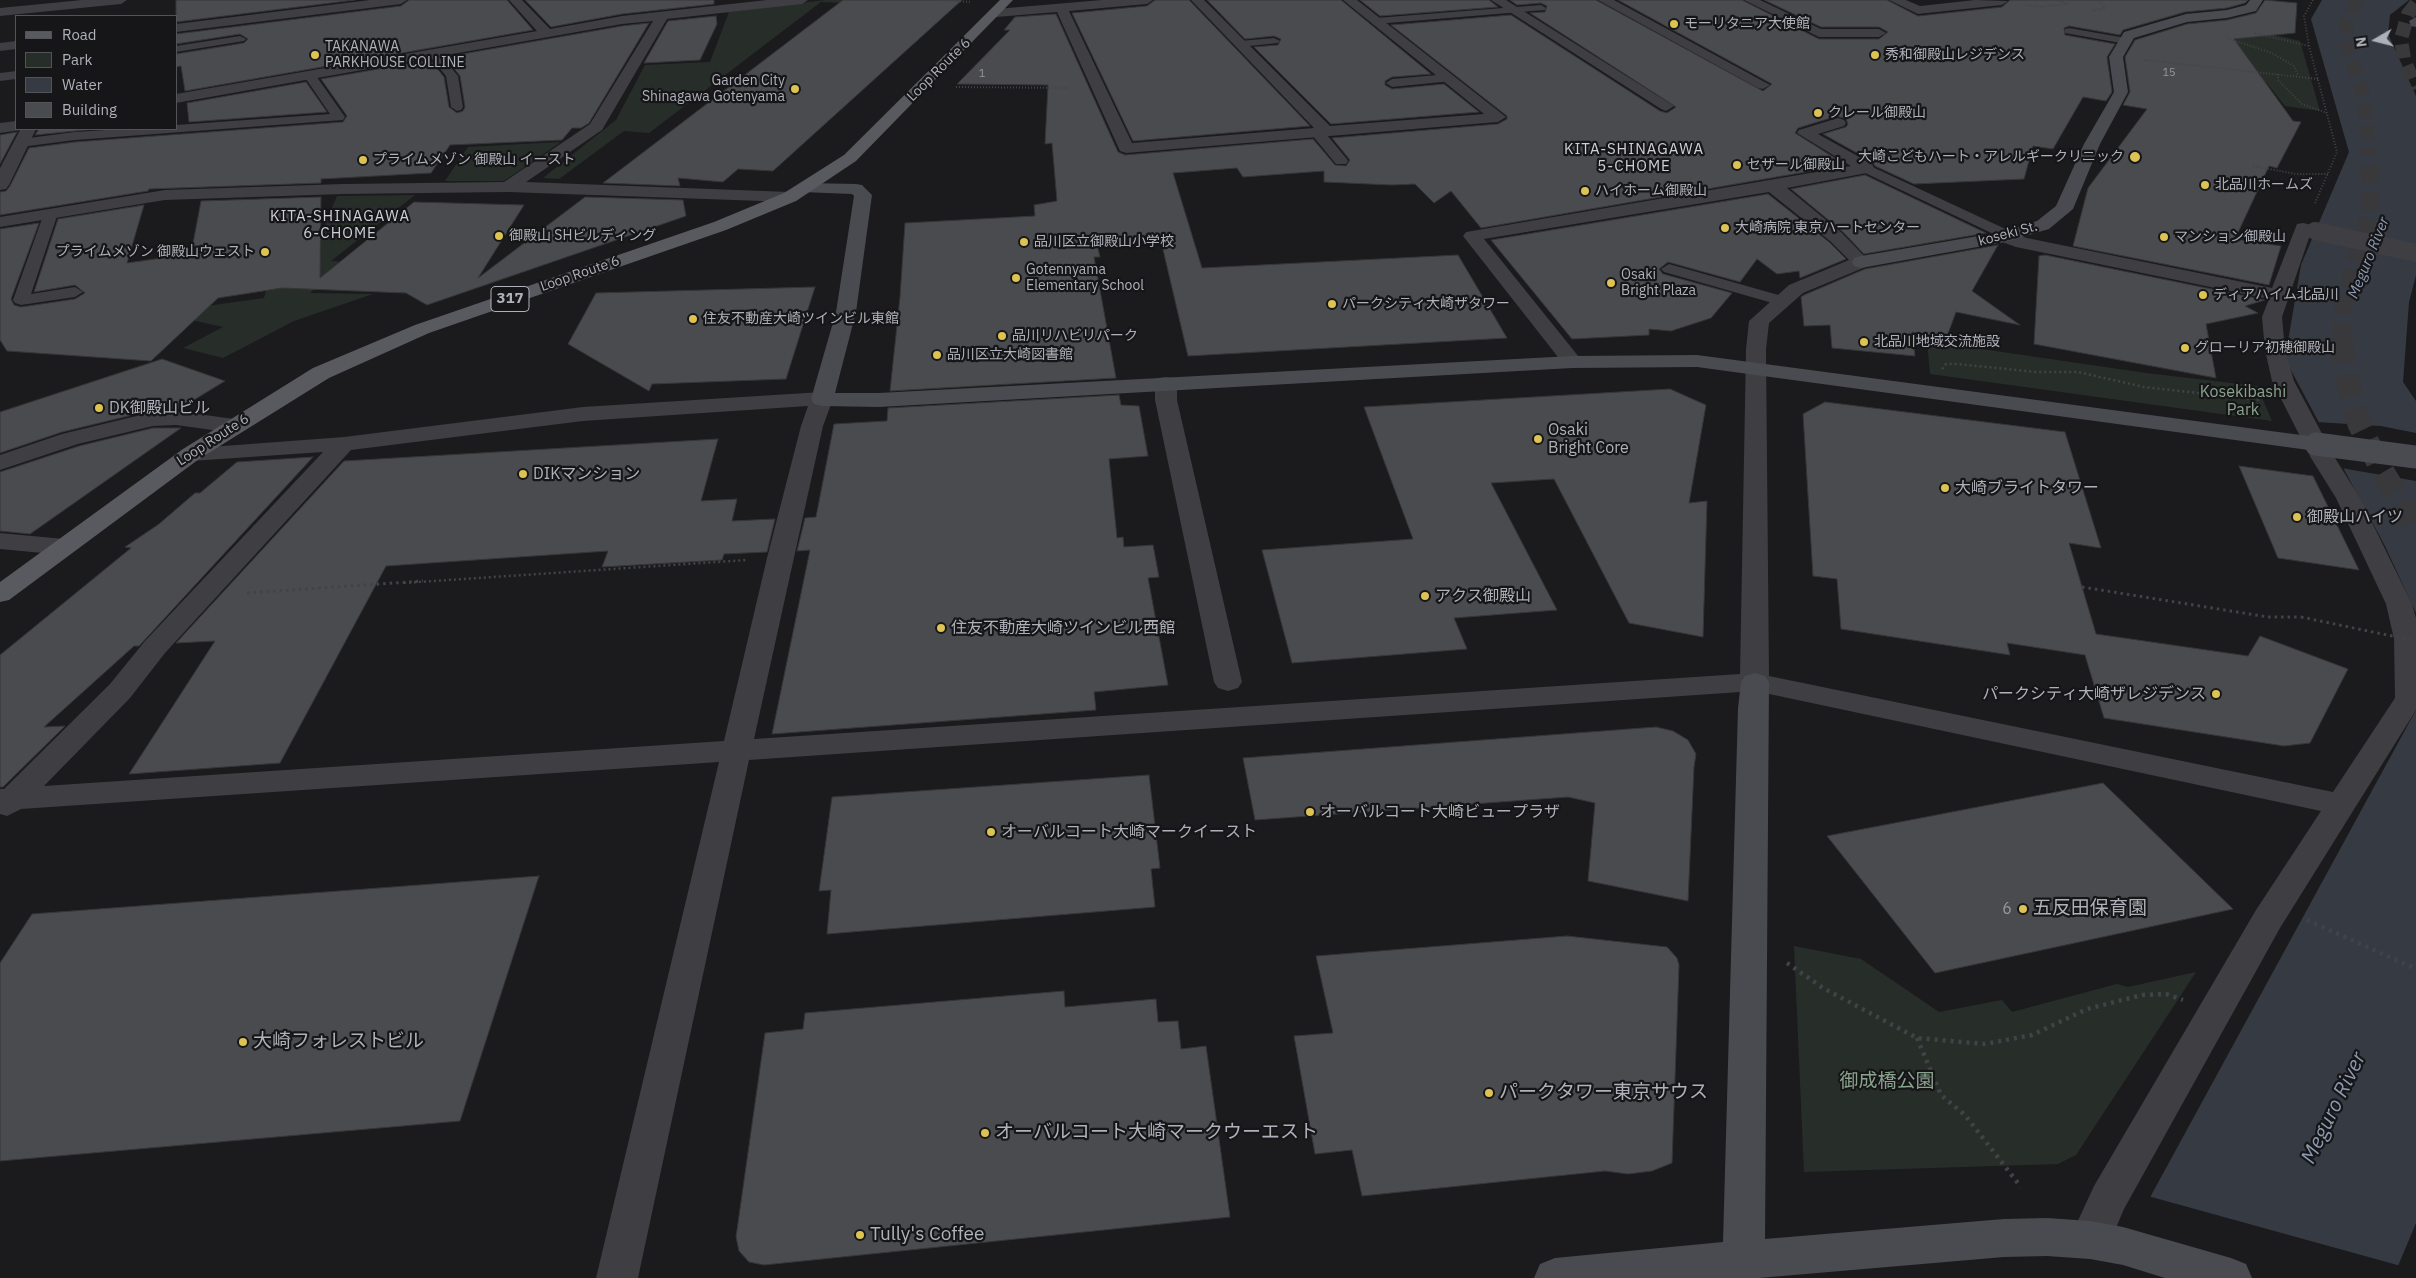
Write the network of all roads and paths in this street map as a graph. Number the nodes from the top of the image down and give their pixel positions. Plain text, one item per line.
1 (121, 0) edge
2 (276, 0) edge
3 (401, 0) edge
4 (515, 0) edge
5 (802, 0) edge
6 (939, 0) edge
7 (1147, 0) edge
8 (1197, 0) edge
9 (1349, 0) edge
10 (1497, 0) edge
11 (1604, 0) edge
12 (1750, 0) edge
13 (1895, 0) edge
14 (2000, 0) edge
15 (2058, 0) edge
16 (2098, 0) edge
17 (2257, 0) edge
18 (2313, 0) edge
19 (973, 2) dead end
20 (2024, 5) dead end
21 (1001, 6) edge
22 (1061, 7) junction
23 (1542, 8) dead end
24 (1514, 10) junction
25 (2097, 10) dead end
26 (0, 12) edge
27 (662, 16) junction
28 (246, 20) junction
29 (1376, 22) junction
30 (178, 28) edge
31 (2070, 31) dead end
32 (547, 34) junction
33 (1879, 34) dead end
34 (2225, 34) dead end
35 (240, 39) dead end
36 (1274, 41) dead end
37 (2126, 41) junction
38 (1240, 44) junction
39 (15, 45) edge
40 (0, 47) edge
41 (178, 49) edge
42 (434, 54) junction
43 (2116, 57) junction
44 (2278, 74) junction
45 (15, 75) edge
46 (310, 76) junction
47 (2298, 76) junction
48 (0, 78) edge
49 (1448, 78) junction
50 (2318, 79) junction
51 (1392, 83) dead end
52 (924, 85) junction
53 (1763, 85) dead end
54 (1098, 87) junction
55 (178, 99) edge
56 (1666, 106) dead end
57 (456, 107) dead end
58 (2327, 113) junction
59 (1838, 123) dead end
60 (15, 126) edge
61 (0, 128) edge
62 (178, 129) edge
63 (158, 130) edge
64 (1322, 132) junction
65 (25, 136) edge
66 (1341, 161) dead end
67 (2253, 166) dead end
68 (1866, 168) junction
69 (2328, 174) junction
70 (0, 185) edge
71 (1773, 186) junction
72 (508, 187) junction
73 (798, 193) junction
74 (51, 214) junction
75 (0, 222) edge
76 (2309, 230) junction
77 (2007, 237) junction
78 (2416, 253) edge
79 (1861, 262) junction
80 (1669, 269) dead end
81 (75, 292) dead end
82 (2280, 295) junction
83 (1783, 301) junction
84 (1572, 362) junction
85 (1756, 368) junction
86 (1943, 376) dead end
87 (1166, 383) junction
88 (822, 399) junction
89 (2264, 401) dead end
90 (234, 426) junction
91 (344, 444) junction
92 (2316, 444) junction
93 (191, 454) junction
94 (2416, 457) edge
95 (0, 463) edge
96 (0, 540) edge
97 (64, 547) junction
98 (780, 558) junction
99 (2082, 587) dead end
100 (0, 594) edge
101 (202, 596) junction
102 (2416, 641) edge
103 (1228, 682) dead end
104 (1755, 682) junction
105 (736, 751) junction
106 (4, 804) edge
107 (2340, 804) junction
108 (2302, 918) dead end
109 (1780, 958) dead end
110 (2416, 969) edge
111 (2192, 1004) dead end
112 (1917, 1038) junction
113 (2022, 1187) dead end
114 (2107, 1243) junction
115 (1742, 1269) edge
116 (617, 1278) edge
117 (1555, 1278) edge
118 (2231, 1278) edge

1 - 26 street
2 - 28 street
3 - 28 street
4 - 32 street
5 - 27 street
6 - 19 path
7 - 22 street
8 - 38 street
9 - 29 street
10 - 24 street
11 - 53 street
12 - 33 street
13 - 14 street
15 - 20 path
16 - 25 path
17 - 37 street
18 - 50 path
21 - 22 street
21 - 52 main road, Loop Route 6 / 317
22 - 54 street
23 - 24 lane
24 - 29 lane
24 - 56 street
27 - 32 street
27 - 72 street
28 - 30 street
29 - 49 street
31 - 37 lane
32 - 42 street
34 - 47 path
35 - 41 lane
36 - 38 lane
37 - 43 street
38 - 64 street
39 - 40 street
42 - 46 street
42 - 57 lane
43 - 44 path
43 - 77 street, koseki St.
44 - 47 path
44 - 58 path
45 - 48 street
46 - 55 street
46 - 62 lane
47 - 50 path
49 - 51 lane
49 - 64 street
50 - 58 path
52 - 54 path
52 - 73 main road, Loop Route 6 / 317
54 - 64 street
58 - 69 path
59 - 68 street
60 - 61 street
63 - 65 lane
64 - 66 lane
65 - 70 street
67 - 69 path
68 - 71 street
68 - 77 lane
69 - 76 path
71 - 79 street
71 - 84 street
72 - 73 street
72 - 74 street
73 - 88 street
73 - 90 main road, Loop Route 6 / 317
74 - 75 street
74 - 81 lane
76 - 78 street, bridge
76 - 82 street
77 - 79 street, koseki St.
77 - 82 street
79 - 83 street
80 - 83 lane
82 - 92 street
83 - 85 street
84 - 85 street
84 - 87 street
85 - 92 street
85 - 104 street
86 - 89 path
87 - 88 street
87 - 103 street
88 - 91 street
88 - 98 street
90 - 93 main road, Loop Route 6 / 317
90 - 95 street
91 - 93 street
91 - 101 street
92 - 94 street, bridge
92 - 107 street
93 - 97 main road, Loop Route 6 / 317
96 - 97 street
97 - 100 main road, Loop Route 6 / 317
98 - 101 path
98 - 105 street
99 - 102 path, bridge
101 - 106 street
104 - 105 street
104 - 107 street
104 - 115 street
105 - 106 street
105 - 116 street
107 - 114 street
108 - 110 path
109 - 112 path
111 - 112 path
112 - 113 path
114 - 115 street
114 - 118 street
115 - 117 street

